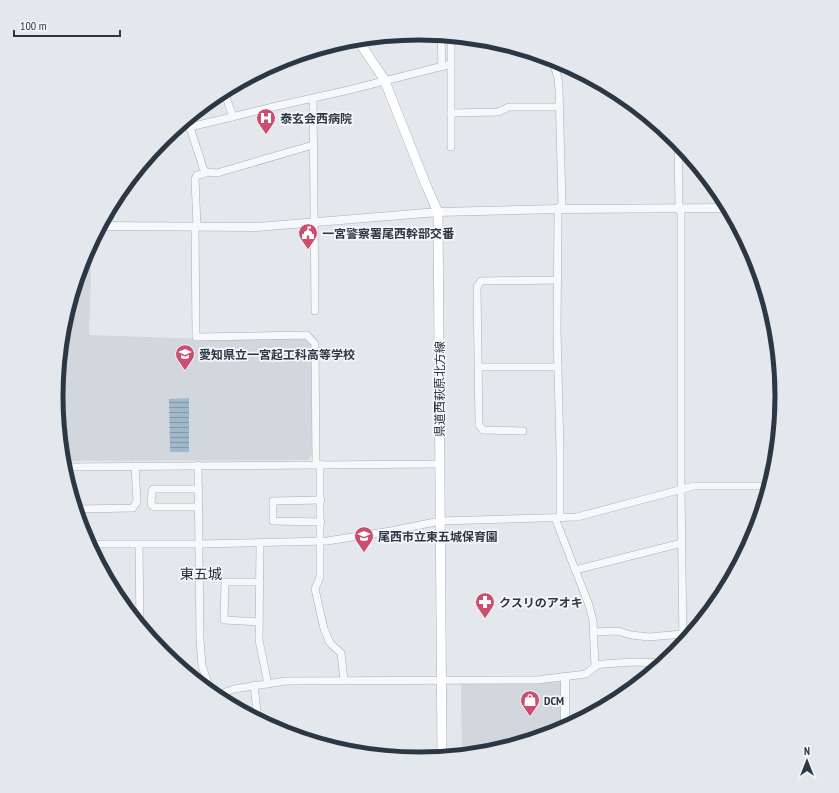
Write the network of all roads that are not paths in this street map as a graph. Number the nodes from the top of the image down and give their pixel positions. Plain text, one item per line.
1 (441, 41) edge
2 (451, 42) edge
3 (361, 45) edge
4 (451, 64) junction
5 (554, 66) edge
6 (442, 67) junction
7 (385, 81) junction
8 (226, 97) edge
9 (313, 99) junction
10 (559, 107) junction
11 (451, 112) junction
12 (233, 117) junction
13 (185, 127) edge
14 (190, 127) junction
15 (312, 145) junction
16 (451, 147) dead end
17 (678, 151) edge
18 (206, 172) junction
19 (722, 208) edge
20 (558, 209) junction
21 (679, 209) junction
22 (438, 212) junction
23 (314, 222) junction
24 (107, 226) edge
25 (196, 226) junction
26 (558, 280) junction
27 (315, 311) dead end
28 (479, 367) junction
29 (558, 367) junction
30 (523, 431) dead end
31 (318, 464) junction
32 (439, 464) junction
33 (198, 465) junction
34 (136, 466) junction
35 (70, 467) edge
36 (765, 486) edge
37 (198, 489) junction
38 (681, 489) junction
39 (320, 500) junction
40 (199, 507) junction
41 (81, 509) edge
42 (558, 517) junction
43 (440, 521) junction
44 (321, 522) junction
45 (321, 542) junction
46 (260, 543) junction
47 (682, 543) junction
48 (95, 544) edge
49 (199, 544) junction
50 (139, 545) junction
51 (575, 570) junction
52 (260, 582) junction
53 (140, 618) edge
54 (259, 622) junction
55 (594, 632) junction
56 (683, 634) junction
57 (683, 637) edge
58 (657, 663) edge
59 (595, 667) junction
60 (564, 677) junction
61 (206, 680) dead end
62 (441, 680) junction
63 (344, 681) junction
64 (268, 684) junction
65 (254, 685) junction
66 (222, 693) edge
67 (257, 714) edge
68 (565, 722) edge
69 (442, 752) edge

1 - 6 street
2 - 4 street
3 - 7 main road, 県道西萩原北方線
4 - 6 street
4 - 11 street
5 - 10 street
6 - 7 street
7 - 9 street
7 - 22 main road, 県道西萩原北方線
8 - 12 street
9 - 12 street
9 - 15 street
10 - 11 street
10 - 20 street
11 - 16 street
12 - 14 street
13 - 14 street
14 - 18 street
15 - 18 street
15 - 23 street
17 - 21 street
18 - 25 street
19 - 21 street
20 - 21 street
20 - 22 street
20 - 26 street
21 - 38 street
22 - 23 street
22 - 32 main road, 県道西萩原北方線
23 - 25 street
23 - 27 street
24 - 25 street
25 - 31 street
26 - 28 street
26 - 29 street
28 - 29 street
28 - 30 street
29 - 42 street
31 - 32 street
31 - 33 street
31 - 39 street
32 - 43 main road, 県道西萩原北方線
33 - 34 street
33 - 37 street
34 - 35 street
34 - 41 street
36 - 38 street
37 - 40 street
37 - 40 street
38 - 42 street
38 - 47 street
39 - 44 street
39 - 44 street
40 - 49 street
42 - 43 street
42 - 51 street
43 - 45 street
43 - 62 main road, 県道西萩原北方線
44 - 45 street
45 - 46 street
45 - 63 street
46 - 49 street
46 - 52 street
47 - 51 street
47 - 56 street
48 - 50 street
49 - 50 street
49 - 61 street
50 - 53 street
51 - 55 street
52 - 54 street
52 - 54 street
54 - 64 street
55 - 56 street
55 - 59 street
56 - 57 street
58 - 59 street
59 - 60 street
60 - 62 street
60 - 68 street
62 - 63 street
62 - 69 main road, 県道西萩原北方線
63 - 64 street
64 - 65 street
65 - 66 street
65 - 67 street

